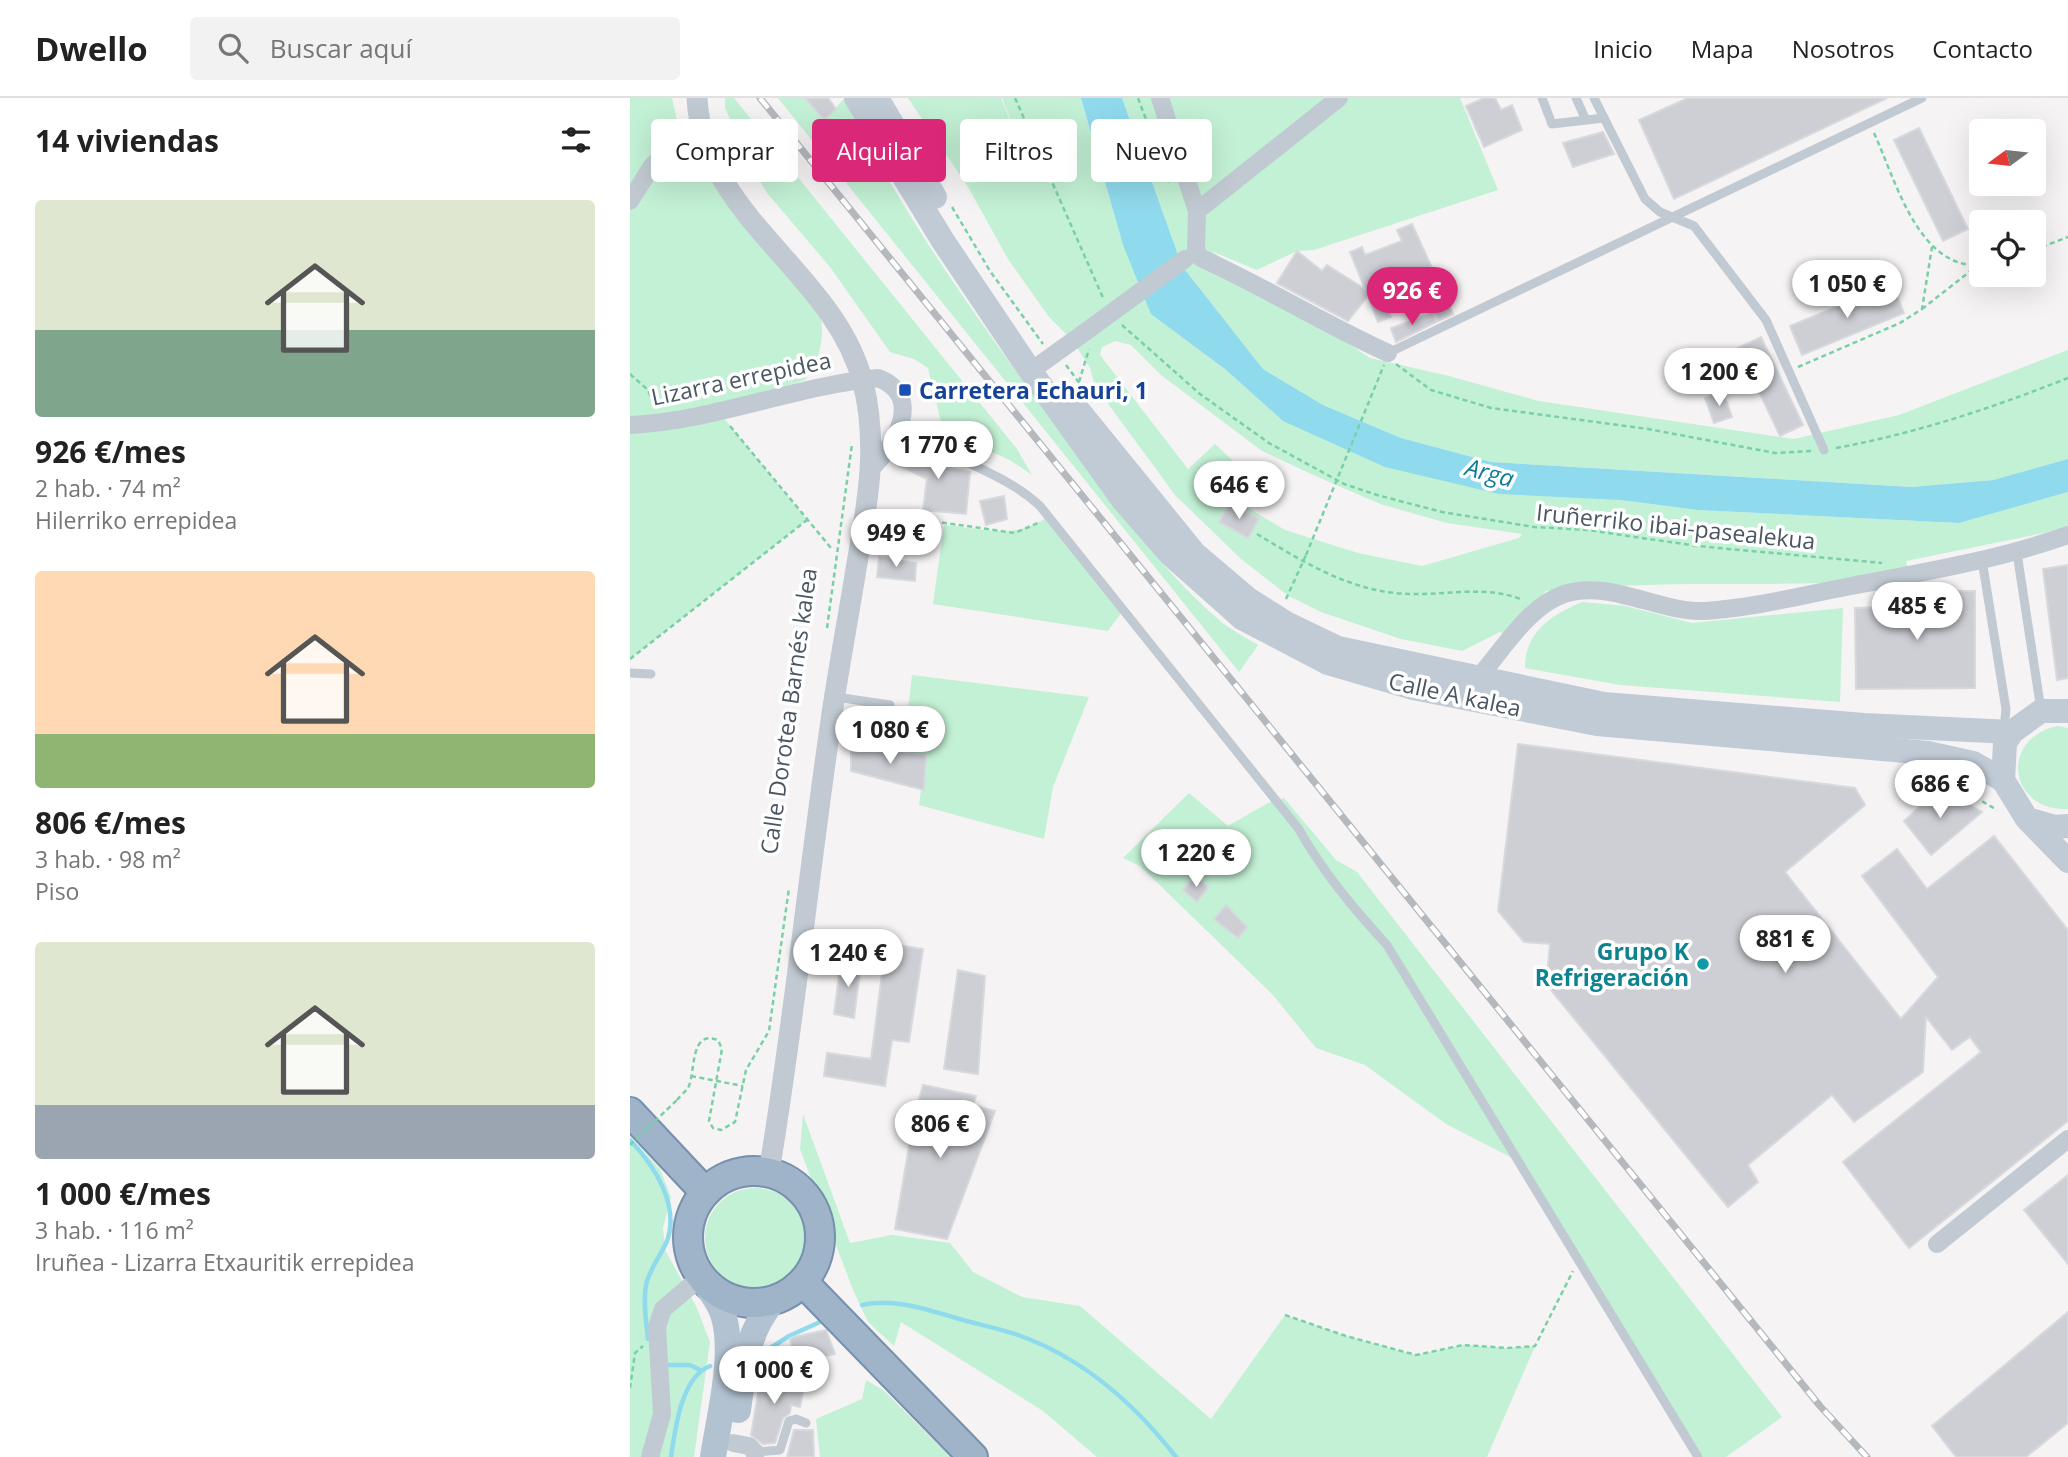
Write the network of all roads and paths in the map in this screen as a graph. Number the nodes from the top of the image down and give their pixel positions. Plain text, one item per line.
1 (697, 98) edge
2 (856, 98) edge
3 (877, 98) edge
4 (1015, 98) edge
5 (1160, 98) edge
6 (1339, 98) edge
7 (1542, 98) edge
8 (1576, 98) edge
9 (1594, 98) edge
10 (1922, 98) edge
11 (1585, 118) junction
12 (1604, 118) junction
13 (700, 119) edge
14 (1870, 123) junction
15 (651, 168) edge
16 (723, 182) edge
17 (630, 201) edge
18 (951, 205) dead end
19 (1197, 211) junction
20 (1672, 216) junction
21 (2068, 237) edge
22 (2046, 245) edge
23 (1932, 247) junction
24 (1191, 255) junction
25 (1969, 263) edge
26 (1969, 273) edge
27 (1106, 302) dead end
28 (1922, 309) junction
29 (1119, 319) dead end
30 (1124, 328) junction
31 (1111, 331) dead end
32 (1090, 338) junction
33 (1386, 359) junction
34 (1042, 362) junction
35 (1788, 369) junction
36 (630, 374) edge
37 (2068, 378) edge
38 (862, 380) junction
39 (1079, 382) junction
40 (1086, 392) dead end
41 (902, 420) junction
42 (726, 421) dead end
43 (662, 424) junction
44 (630, 425) edge
45 (854, 432) dead end
46 (1824, 450) junction
47 (871, 469) junction
48 (866, 512) junction
49 (1048, 516) junction
50 (807, 520) junction
51 (1257, 534) dead end
52 (2068, 536) edge
53 (831, 548) dead end
54 (2017, 553) junction
55 (1982, 560) junction
56 (1304, 561) junction
57 (1884, 562) dead end
58 (1286, 599) dead end
59 (1538, 609) junction
60 (825, 639) dead end
61 (630, 659) edge
62 (630, 673) edge
63 (651, 674) dead end
64 (1478, 678) junction
65 (834, 697) junction
66 (2041, 710) junction
67 (2068, 711) edge
68 (2008, 732) junction
69 (886, 735) dead end
70 (2003, 780) junction
71 (1970, 781) dead end
72 (1988, 804) dead end
73 (2027, 819) junction
74 (2068, 826) edge
75 (2068, 861) edge
76 (790, 881) dead end
77 (691, 1076) junction
78 (716, 1080) junction
79 (743, 1086) junction
80 (630, 1112) edge
81 (2068, 1139) edge
82 (630, 1145) edge
83 (769, 1172) junction
84 (705, 1192) junction
85 (1937, 1244) dead end
86 (1580, 1259) junction
87 (701, 1276) junction
88 (803, 1282) junction
89 (774, 1300) junction
90 (1285, 1315) dead end
91 (650, 1346) dead end
92 (632, 1364) edge
93 (745, 1367) junction
94 (803, 1385) dead end
95 (630, 1388) edge
96 (806, 1423) dead end
97 (737, 1453) edge
98 (650, 1457) edge
99 (974, 1457) edge
100 (1698, 1457) edge

1 - 13 street, Lizarra errepidea
2 - 34 main road
3 - 34 main road
4 - 27 path
5 - 19 street
6 - 19 street
7 - 11 lane
8 - 11 lane
9 - 12 lane
10 - 14 lane
11 - 12 lane
12 - 20 lane
14 - 20 lane
14 - 23 path
15 - 17 street
16 - 38 street, Lizarra errepidea
18 - 34 path
19 - 24 street
20 - 33 lane
20 - 35 lane
21 - 22 path
23 - 25 path
23 - 28 path
24 - 32 street, bridge
24 - 33 street
26 - 28 path
28 - 35 path
29 - 30 path, Iruñerriko ibai-pasealekua
30 - 31 path
30 - 57 path, Iruñerriko ibai-pasealekua
32 - 34 street
32 - 39 path
33 - 46 path
33 - 56 path, bridge
34 - 39 path
34 - 64 main road, Calle A kalea
34 - 70 main road, Calle A kalea
35 - 46 lane
36 - 43 path
37 - 46 path
38 - 41 street, Lizarra errepidea
38 - 43 street, Lizarra errepidea
38 - 47 street, Lizarra errepidea
39 - 40 path
41 - 47 street
41 - 49 lane
42 - 50 path
43 - 44 street, Lizarra errepidea
45 - 60 path, Calle Dorotea Barnés kalea
47 - 48 street, Calle Dorotea Barnés kalea
48 - 49 path
48 - 65 street, Calle Dorotea Barnés kalea
49 - 86 lane
50 - 53 path
50 - 61 path
51 - 56 path
52 - 54 street
54 - 55 street
54 - 66 lane
55 - 59 street
55 - 68 lane
56 - 58 path
56 - 59 path
59 - 64 street
62 - 63 lane
64 - 68 main road, Calle A kalea
65 - 69 lane
65 - 83 street, Calle Dorotea Barnés kalea
66 - 67 main road
66 - 68 main road
68 - 70 main road
70 - 73 main road
71 - 72 path
73 - 74 main road
73 - 75 main road
76 - 79 path, Calle Dorotea Barnés kalea
77 - 78 path
77 - 78 path
77 - 82 path, bridge
78 - 79 path
78 - 79 path, Calle Dorotea Barnés kalea
80 - 84 highway
81 - 85 street
83 - 84 highway
83 - 88 highway
84 - 87 highway
86 - 90 path
86 - 100 lane
87 - 89 highway
87 - 97 main road
87 - 98 street
88 - 89 highway
88 - 99 highway
89 - 93 main road
91 - 92 path
92 - 95 path
93 - 94 lane
93 - 97 main road
96 - 97 lane

